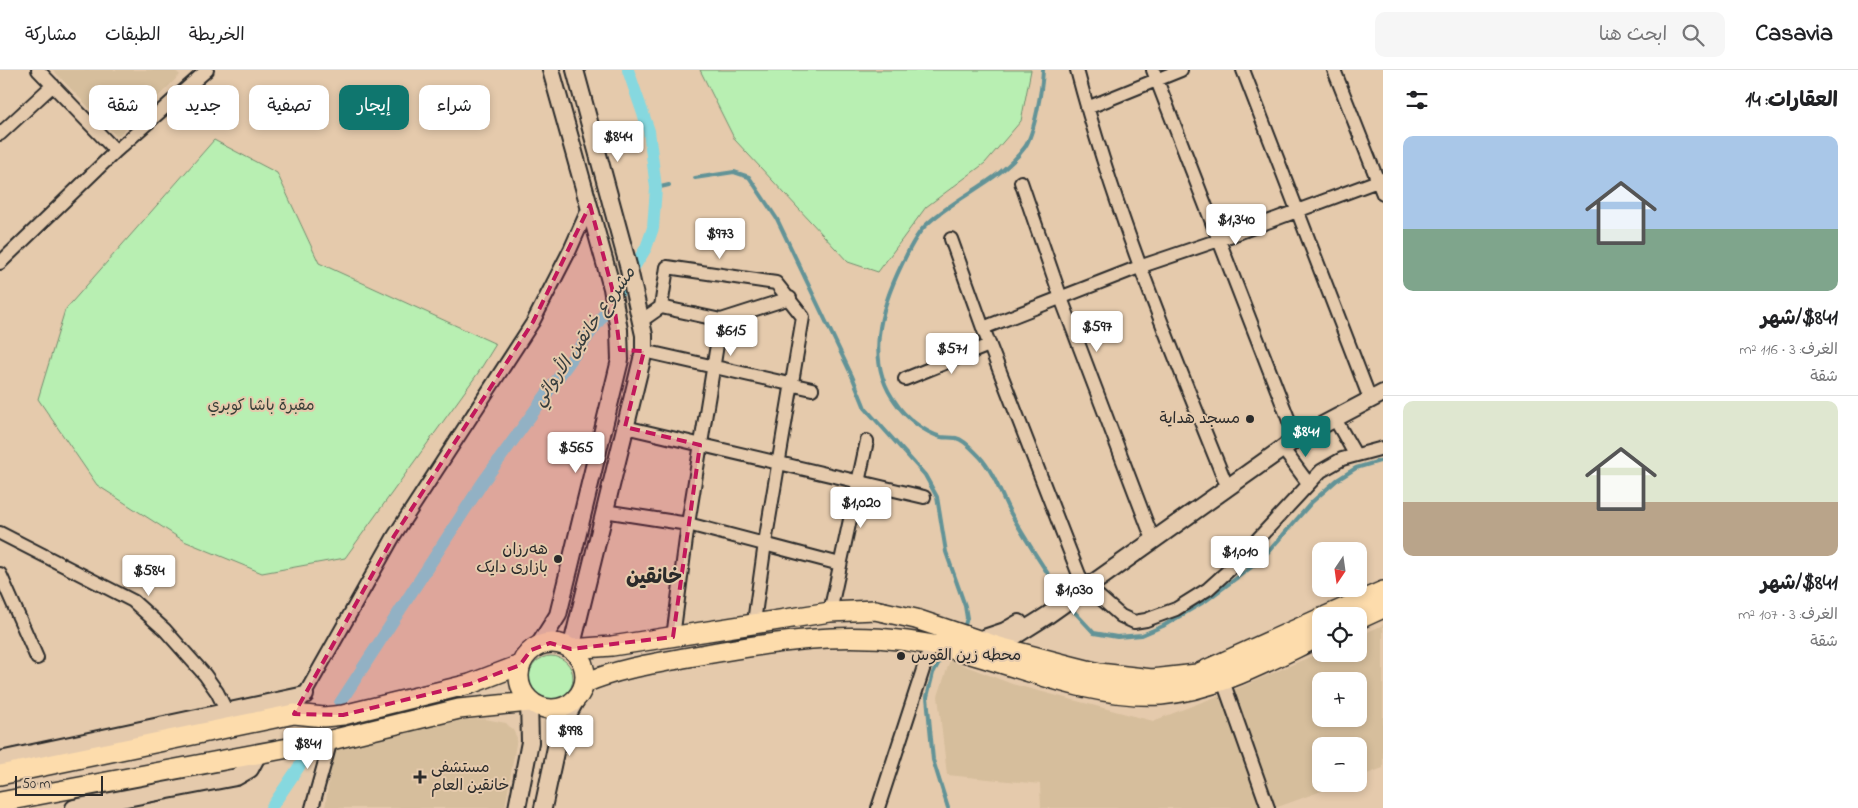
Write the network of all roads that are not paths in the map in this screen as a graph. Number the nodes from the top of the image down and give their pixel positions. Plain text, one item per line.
1 (38, 70) edge
2 (188, 70) edge
3 (207, 70) edge
4 (551, 70) edge
5 (575, 70) edge
6 (1078, 70) edge
7 (1181, 70) edge
8 (1243, 70) edge
9 (1334, 70) edge
10 (1155, 74) edge
11 (197, 80) junction
12 (53, 85) junction
13 (1087, 108) junction
14 (0, 134) edge
15 (116, 151) junction
16 (1380, 180) edge
17 (1021, 182) dead end
18 (1383, 194) edge
19 (590, 205) junction
20 (1297, 210) junction
21 (951, 238) dead end
22 (1219, 240) junction
23 (0, 263) edge
24 (1139, 267) junction
25 (790, 298) junction
26 (1061, 298) junction
27 (661, 307) junction
28 (720, 320) junction
29 (641, 321) junction
30 (983, 328) junction
31 (989, 345) junction
32 (620, 350) junction
33 (644, 351) junction
34 (713, 367) junction
35 (905, 379) dead end
36 (793, 383) junction
37 (812, 388) dead end
38 (1379, 391) edge
39 (1335, 419) junction
40 (624, 427) junction
41 (1293, 431) junction
42 (868, 441) dead end
43 (700, 445) junction
44 (1283, 448) junction
45 (1383, 448) edge
46 (1355, 454) junction
47 (779, 463) junction
48 (1224, 479) junction
49 (858, 482) junction
50 (1308, 483) junction
51 (924, 497) dead end
52 (604, 511) junction
53 (688, 524) junction
54 (1150, 532) junction
55 (0, 533) edge
56 (765, 543) junction
57 (840, 564) junction
58 (0, 574) edge
59 (1082, 585) junction
60 (1383, 591) edge
61 (1347, 607) edge
62 (1383, 608) edge
63 (855, 610) junction
64 (1046, 611) junction
65 (830, 612) junction
66 (1367, 615) edge
67 (1312, 622) edge
68 (747, 623) junction
69 (857, 636) junction
70 (673, 637) junction
71 (1312, 640) edge
72 (968, 644) junction
73 (539, 645) junction
74 (936, 646) junction
75 (745, 647) junction
76 (999, 647) junction
77 (571, 649) junction
78 (37, 658) dead end
79 (520, 665) junction
80 (1224, 681) junction
81 (581, 690) junction
82 (305, 695) junction
83 (529, 702) junction
84 (294, 714) junction
85 (230, 720) junction
86 (330, 740) junction
87 (258, 754) junction
88 (0, 760) edge
89 (0, 775) edge
90 (0, 802) edge
91 (74, 808) edge
92 (312, 808) edge
93 (517, 808) edge
94 (543, 808) edge
95 (878, 808) edge
96 (1268, 808) edge

1 - 12 street
2 - 11 street
3 - 11 street
4 - 19 main road
5 - 29 main road
6 - 13 street
7 - 10 street
8 - 20 street
9 - 16 street
10 - 13 street
10 - 22 street
11 - 15 street
12 - 14 street
12 - 15 street
13 - 24 street
15 - 23 street
16 - 18 street
16 - 20 street
17 - 26 street
19 - 32 main road
19 - 82 street
20 - 22 street
20 - 38 street
21 - 30 street
22 - 24 street
22 - 41 street
24 - 26 street
24 - 48 street
25 - 27 street
25 - 28 street
25 - 36 street
26 - 30 street
26 - 54 street
27 - 28 street
27 - 29 street
28 - 34 street
29 - 33 main road
30 - 31 street
31 - 35 street
31 - 59 street
32 - 33 main road
32 - 73 main road
33 - 34 street
33 - 40 main road
34 - 36 street
34 - 43 street
36 - 37 street
36 - 47 street
38 - 39 main road
38 - 41 main road
39 - 44 main road
39 - 46 street
40 - 43 street
40 - 52 main road
41 - 48 main road
42 - 49 street
43 - 47 street
43 - 53 street
44 - 50 street
44 - 59 main road
45 - 46 street
46 - 50 street
47 - 49 street
47 - 56 street
48 - 54 main road
49 - 51 street
49 - 57 street
50 - 59 street
52 - 53 street
52 - 77 main road
53 - 56 street
53 - 70 street
54 - 59 main road
55 - 85 street
56 - 57 street
56 - 68 street
57 - 65 street
58 - 78 street
59 - 64 main road
60 - 61 main road
62 - 66 main road
63 - 65 main road
63 - 69 main road
63 - 72 main road
64 - 72 main road
64 - 76 main road
65 - 68 main road
67 - 76 main road
68 - 70 main road
68 - 75 main road
69 - 74 main road
69 - 75 main road
70 - 77 main road
71 - 80 main road
72 - 74 main road
72 - 76 main road
72 - 80 main road
73 - 77 main road
73 - 79 main road
74 - 95 street
75 - 81 main road
77 - 81 main road
79 - 83 main road
79 - 84 main road
80 - 96 street
81 - 83 main road
81 - 94 main road
82 - 84 street
82 - 85 main road
83 - 86 main road
83 - 93 main road
84 - 85 main road
85 - 88 main road
85 - 89 main road
86 - 87 main road
86 - 92 street
87 - 90 main road
87 - 91 main road

